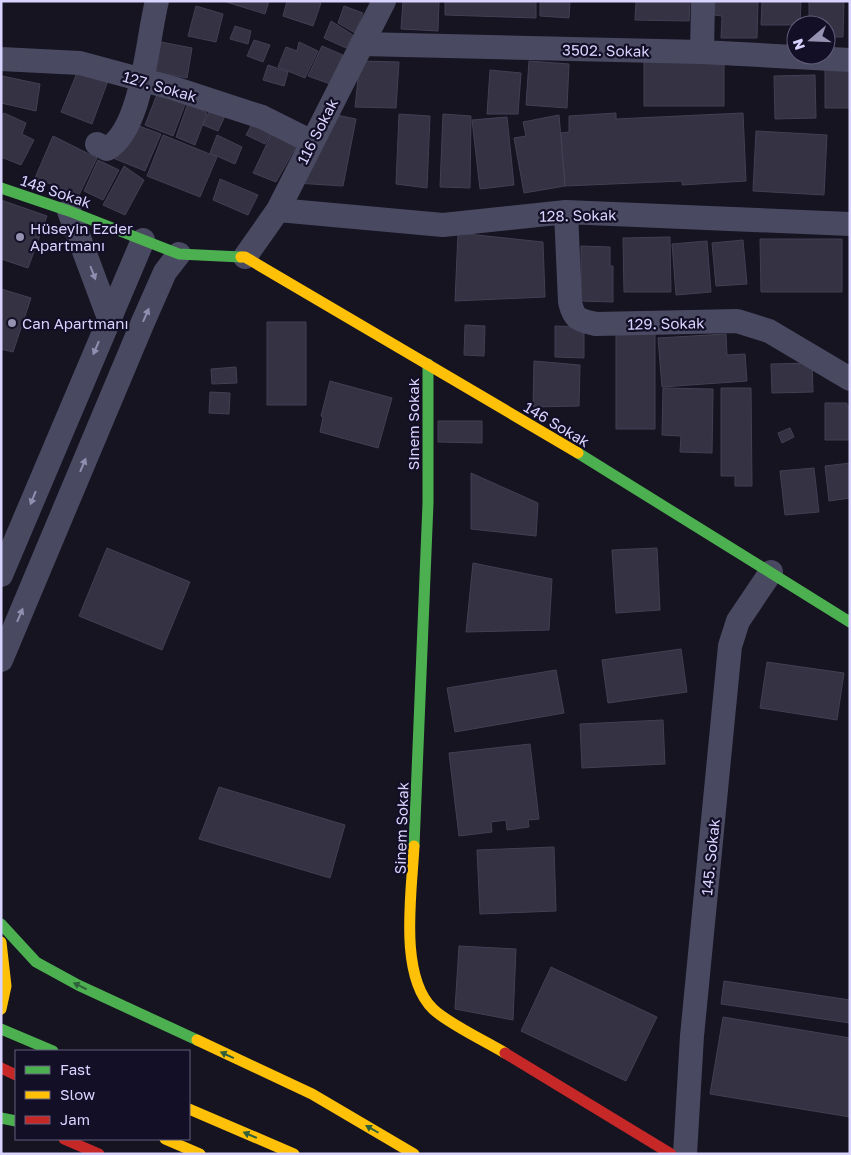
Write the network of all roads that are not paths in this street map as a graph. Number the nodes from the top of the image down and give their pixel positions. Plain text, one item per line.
1 (157, 1) edge
2 (384, 1) edge
3 (703, 1) edge
4 (362, 44) junction
5 (702, 52) junction
6 (1, 59) edge
7 (850, 60) edge
8 (142, 81) junction
9 (312, 142) junction
10 (97, 144) dead end
11 (1, 188) edge
12 (278, 210) junction
13 (68, 211) junction
14 (566, 212) junction
15 (850, 224) edge
16 (143, 240) junction
17 (179, 254) junction
18 (245, 257) junction
19 (109, 318) junction
20 (428, 364) junction
21 (850, 378) edge
22 (771, 572) junction
23 (1, 576) edge
24 (850, 622) edge
25 (1, 660) edge
26 (1, 924) edge
27 (1, 942) edge
28 (1, 1009) edge
29 (1, 1029) edge
30 (51, 1050) edge
31 (1, 1068) edge
32 (15, 1075) edge
33 (190, 1109) edge
34 (1, 1118) edge
35 (15, 1121) edge
36 (66, 1140) edge
37 (167, 1140) edge
38 (99, 1154) edge
39 (200, 1154) edge
40 (294, 1154) edge
41 (414, 1154) edge
42 (671, 1154) edge
43 (685, 1154) edge

1 - 8 street
2 - 4 street, 116 Sokak
3 - 5 street
4 - 5 street, 3502. Sokak
4 - 9 street, 116 Sokak
5 - 7 street, 3502. Sokak
6 - 8 street, 127. Sokak
8 - 9 street, 127. Sokak
8 - 10 street
9 - 12 street, 116 Sokak
11 - 13 main road, 148 Sokak
12 - 14 street, 128. Sokak
12 - 18 street, 116 Sokak
13 - 16 main road, 148 Sokak
13 -> 19 street
14 - 15 street, 128. Sokak
14 - 21 street, 129. Sokak
16 - 17 main road, 148 Sokak
16 - 19 street
17 - 18 main road, 148 Sokak
25 -> 17 street
18 - 20 main road, 146 Sokak
19 -> 23 street
20 - 22 main road, 146 Sokak
20 - 42 main road, Sinem Sokak
22 - 24 main road, 146 Sokak
22 - 43 street, 145. Sokak
41 -> 26 main road
27 - 28 main road
29 - 30 main road
31 - 32 main road
40 -> 33 main road
34 - 35 main road
36 - 38 main road
37 - 39 main road

